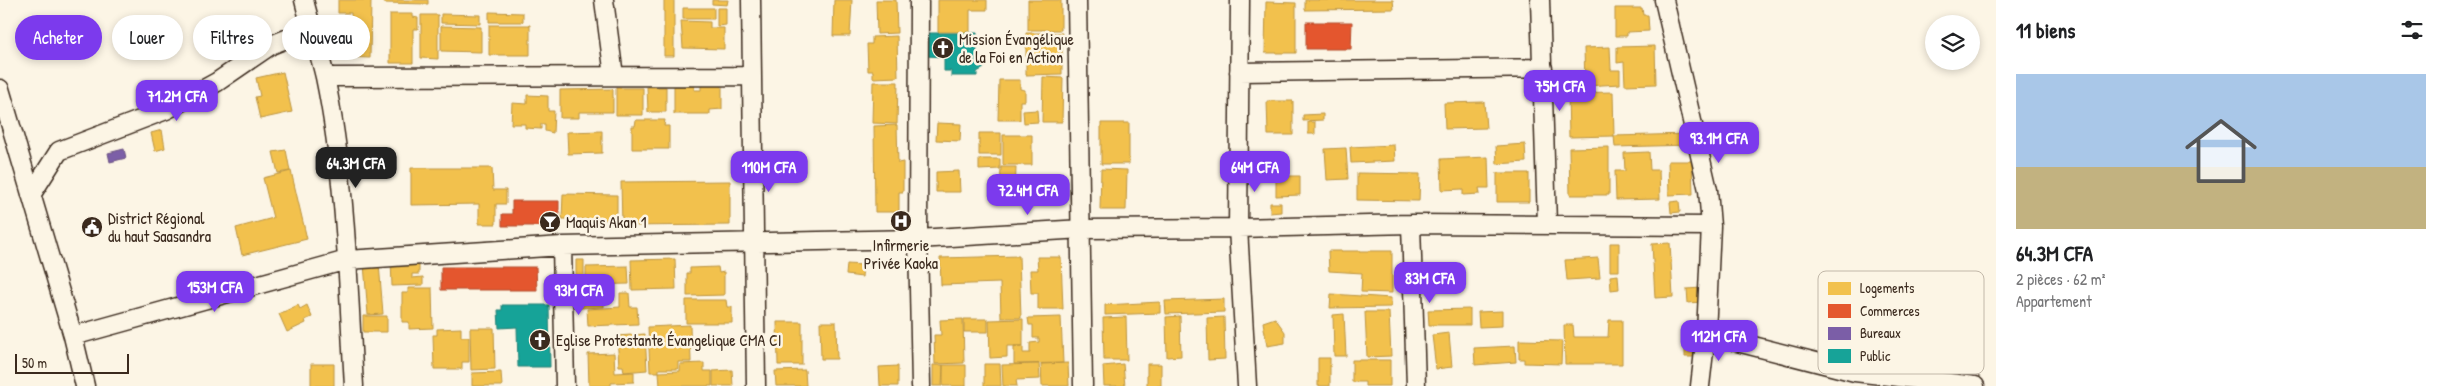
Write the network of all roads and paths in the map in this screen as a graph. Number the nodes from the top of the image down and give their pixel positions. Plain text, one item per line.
1 (304, 0) edge
2 (604, 0) edge
3 (751, 0) edge
4 (919, 0) edge
5 (1077, 0) edge
6 (1240, 0) edge
7 (1540, 0) edge
8 (1664, 0) edge
9 (308, 15) edge
10 (282, 41) edge
11 (320, 60) edge
12 (1543, 68) junction
13 (1239, 72) junction
14 (324, 76) junction
15 (614, 76) junction
16 (752, 76) junction
17 (0, 89) edge
18 (32, 195) junction
19 (1411, 224) junction
20 (1548, 224) junction
21 (1711, 226) junction
22 (1238, 228) junction
23 (1082, 229) junction
24 (918, 239) junction
25 (753, 243) junction
26 (562, 246) junction
27 (347, 260) junction
28 (1706, 334) junction
29 (74, 336) junction
30 (1818, 368) edge
31 (1838, 374) edge
32 (1854, 379) edge
33 (85, 386) edge
34 (354, 386) edge
35 (565, 386) edge
36 (756, 386) edge
37 (921, 386) edge
38 (1083, 386) edge
39 (1247, 386) edge
40 (1416, 386) edge
41 (1700, 386) edge
42 (1971, 386) edge
43 (1975, 386) edge

1 - 9 street
2 - 15 street
3 - 16 street
4 - 24 street
5 - 23 street
6 - 13 street
7 - 12 street
8 - 21 street
10 - 18 street
11 - 14 street
12 - 13 street
12 - 20 street
13 - 22 street
14 - 15 street
14 - 27 street
15 - 16 street
16 - 25 street
17 - 18 street
18 - 29 street
19 - 20 street
19 - 22 street
19 - 40 street
20 - 21 street
21 - 28 street
22 - 23 street
22 - 39 street
23 - 24 street
23 - 38 street
24 - 25 street
24 - 37 street
25 - 26 street
25 - 36 street
26 - 27 street
26 - 35 street
27 - 29 street
27 - 34 street
28 - 30 street
28 - 41 street
29 - 33 street
31 - 32 street
32 - 42 street
42 - 43 street

